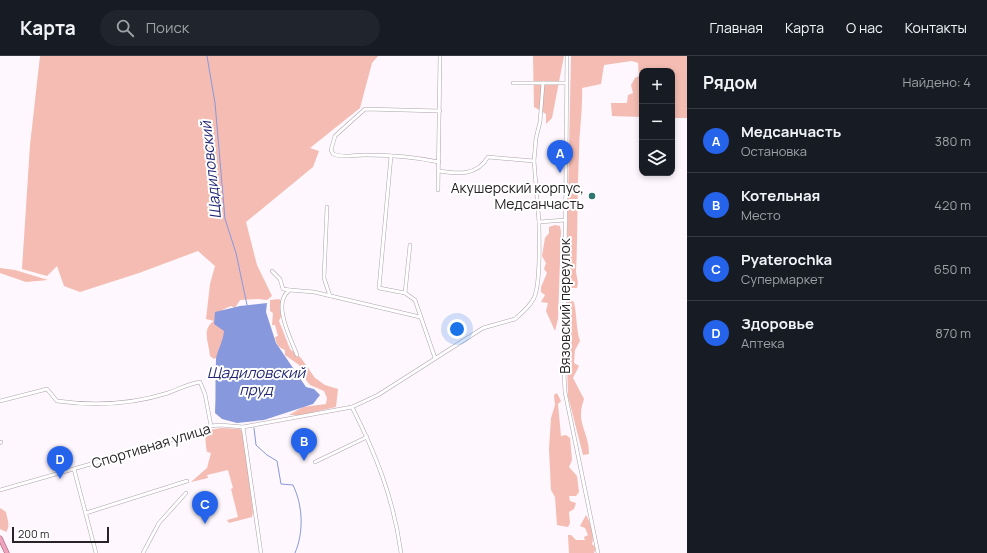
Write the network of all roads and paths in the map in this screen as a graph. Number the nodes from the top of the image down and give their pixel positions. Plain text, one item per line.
1 (440, 56) edge
2 (567, 56) edge
3 (513, 83) dead end
4 (543, 83) junction
5 (566, 83) junction
6 (440, 111) junction
7 (391, 156) junction
8 (534, 161) junction
9 (439, 162) junction
10 (439, 170) junction
11 (438, 190) dead end
12 (327, 207) dead end
13 (565, 220) junction
14 (539, 222) junction
15 (410, 245) dead end
16 (272, 271) dead end
17 (290, 290) junction
18 (405, 293) junction
19 (330, 296) junction
20 (420, 317) junction
21 (298, 355) dead end
22 (435, 358) junction
23 (0, 401) edge
24 (352, 407) junction
25 (211, 426) junction
26 (243, 427) junction
27 (367, 437) junction
28 (315, 462) dead end
29 (74, 469) junction
30 (186, 481) dead end
31 (0, 490) edge
32 (186, 493) dead end
33 (86, 513) junction
34 (0, 538) edge
35 (7, 553) edge
36 (96, 553) edge
37 (143, 553) edge
38 (261, 553) edge
39 (401, 553) edge
40 (598, 553) edge

1 - 6 street
2 - 5 street, Вязовский переулок
3 - 4 street
4 - 5 street
4 - 8 street
5 - 13 street, Вязовский переулок
6 - 7 street
6 - 9 street
7 - 9 street
7 - 18 street
8 - 10 street
8 - 14 street
9 - 10 street
10 - 11 street
12 - 19 street
13 - 14 street
13 - 40 street, Вязовский переулок
14 - 22 street, Спортивная улица
15 - 18 street
16 - 17 street
17 - 19 street
17 - 21 street
18 - 20 street
19 - 20 street
20 - 22 street
22 - 24 street, Спортивная улица
23 - 25 street
24 - 26 street, Спортивная улица
24 - 27 street
25 - 26 street, Спортивная улица
25 - 29 street, Спортивная улица
26 - 38 street
27 - 28 street
27 - 39 street
29 - 31 street, Спортивная улица
29 - 33 street
30 - 33 street
32 - 37 street
33 - 36 street
34 - 35 main road

